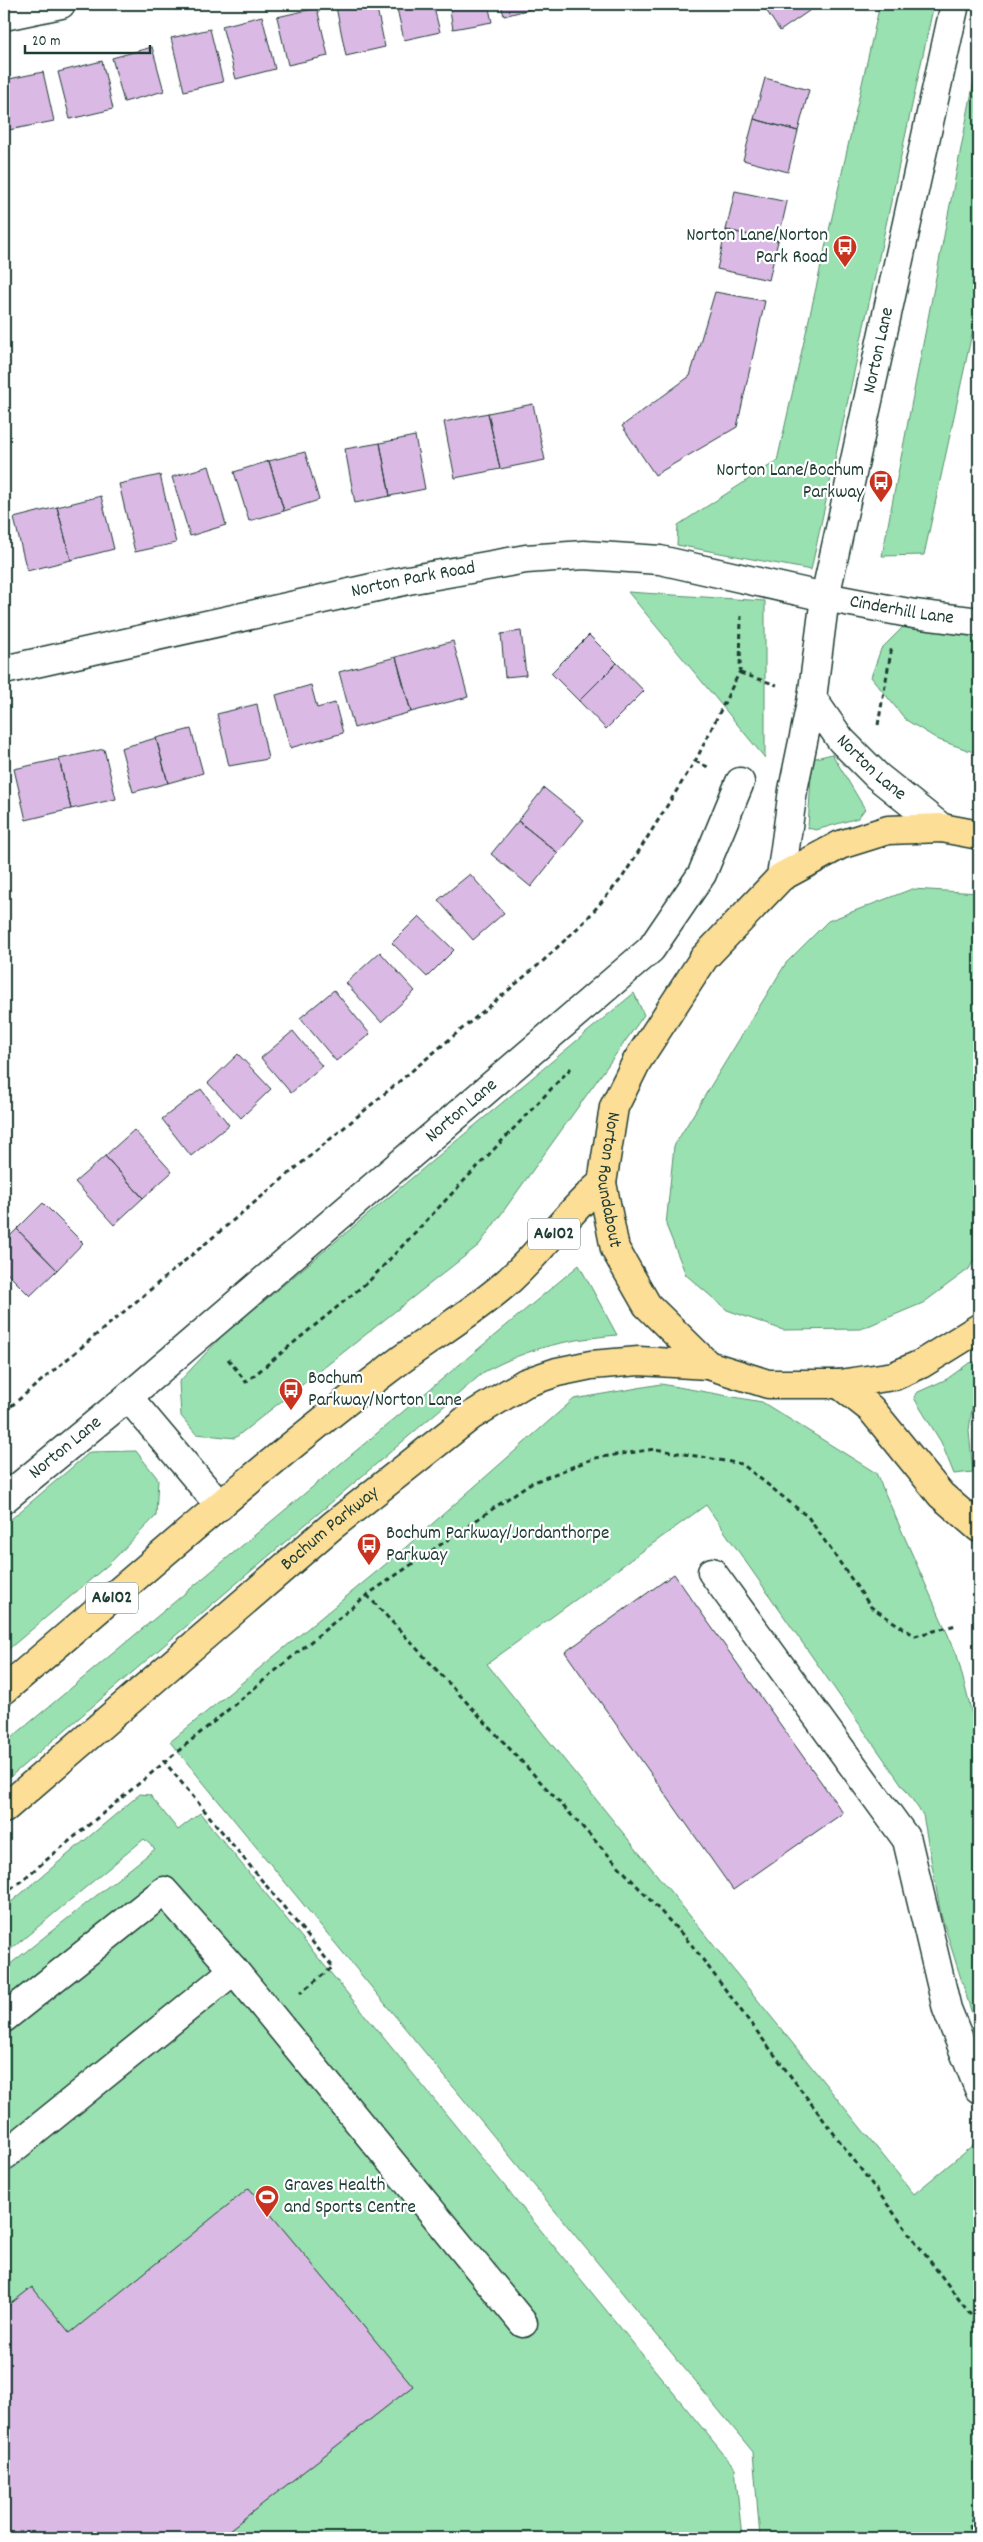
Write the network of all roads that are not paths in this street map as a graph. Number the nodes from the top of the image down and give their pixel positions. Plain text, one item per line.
1 (61, 4) edge
2 (955, 4) edge
3 (4, 16) edge
4 (825, 597) junction
5 (979, 622) edge
6 (4, 670) edge
7 (812, 698) junction
8 (740, 782) dead end
9 (942, 828) junction
10 (979, 835) edge
11 (781, 877) junction
12 (602, 1183) junction
13 (979, 1328) edge
14 (708, 1365) junction
15 (839, 1384) junction
16 (128, 1397) junction
17 (4, 1499) edge
18 (220, 1506) junction
19 (979, 1528) edge
20 (712, 1572) dead end
21 (4, 1690) edge
22 (4, 1808) edge
23 (234, 1970) junction
24 (4, 2018) edge
25 (979, 2090) edge
26 (4, 2156) edge
27 (524, 2323) dead end

1 - 3 street
2 - 4 street, Norton Lane
4 - 5 street, Cinderhill Lane
4 - 6 street, Norton Park Road
4 - 7 street, Norton Lane
7 - 9 street, Norton Lane
7 - 11 street, Norton Lane
8 - 16 street, Norton Lane
9 - 10 main road, Norton Roundabout
9 - 11 main road, Norton Roundabout
11 - 12 main road, Norton Roundabout
12 - 14 main road, Norton Roundabout
12 - 18 main road, A6102
13 - 15 main road, Norton Roundabout
14 - 15 main road, Norton Roundabout
14 - 22 main road, Bochum Parkway
15 - 19 main road
16 - 17 street, Norton Lane
16 - 18 street
18 - 21 main road, A6102
20 - 25 street
23 - 24 street
23 - 26 street
23 - 27 street

